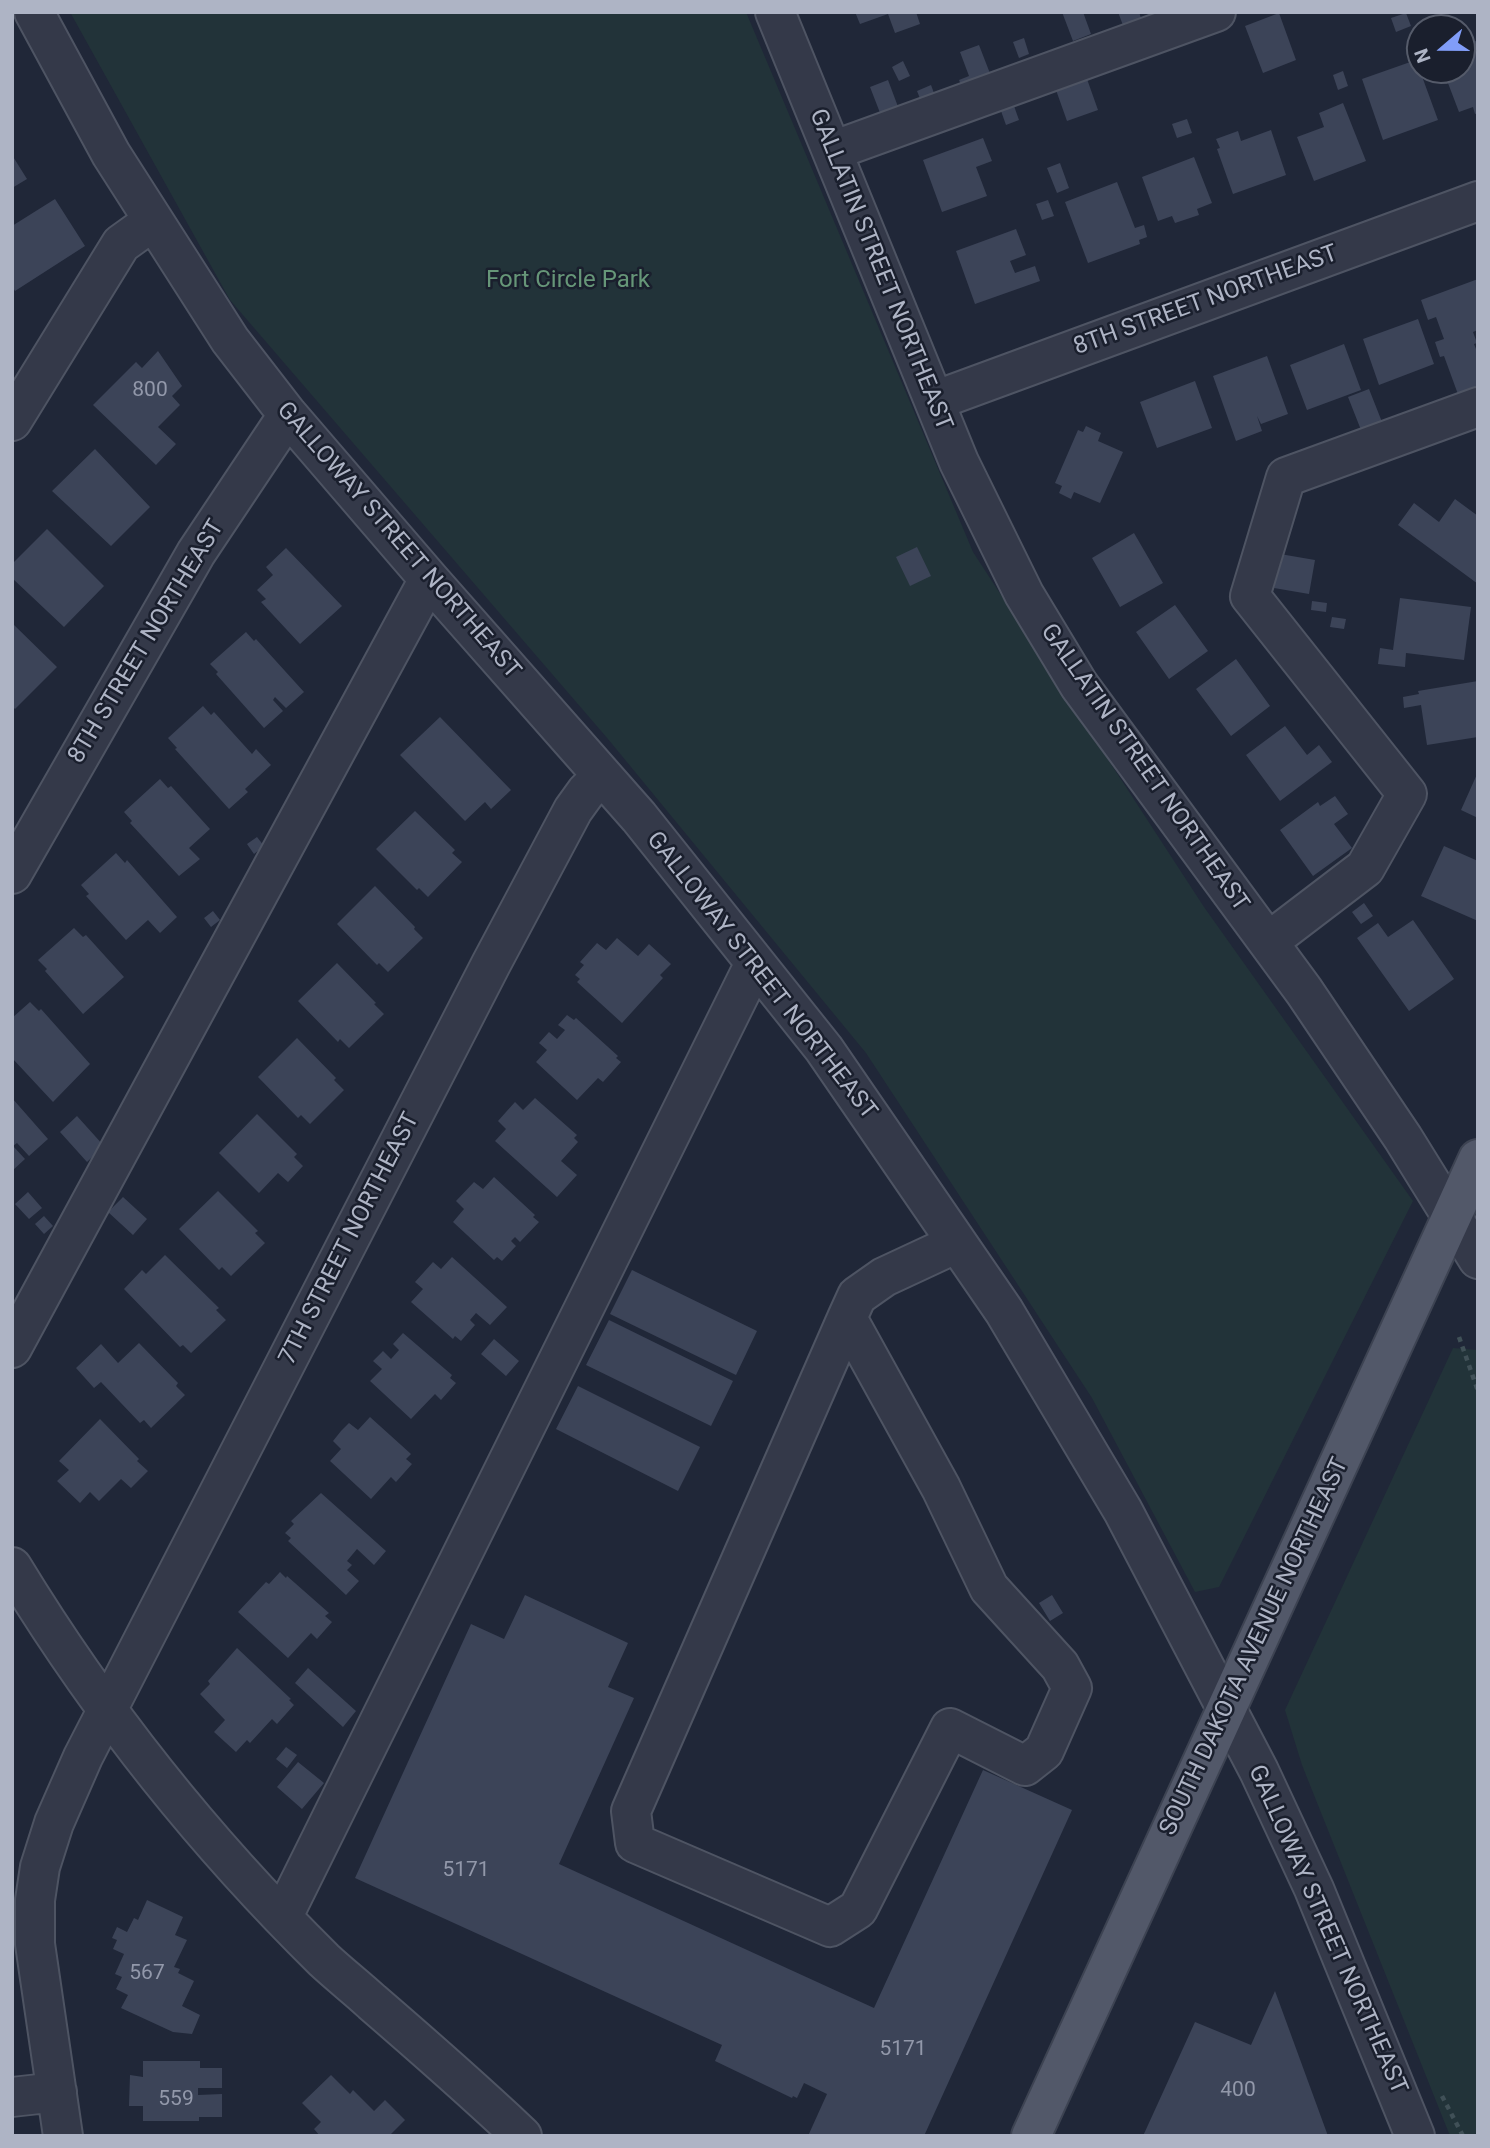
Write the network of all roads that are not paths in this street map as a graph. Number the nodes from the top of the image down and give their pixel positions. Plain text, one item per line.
1 (34, 12) edge
2 (775, 12) edge
3 (1216, 12) edge
4 (832, 151) junction
5 (1478, 201) edge
6 (153, 220) junction
7 (934, 401) junction
8 (1478, 407) edge
9 (288, 415) junction
10 (12, 421) edge
11 (429, 579) junction
12 (602, 776) junction
13 (12, 874) edge
14 (1268, 943) junction
15 (755, 963) junction
16 (1478, 1159) edge
17 (1452, 1216) junction
18 (957, 1243) junction
19 (1478, 1259) edge
20 (847, 1318) junction
21 (12, 1348) edge
22 (12, 1567) edge
23 (109, 1709) junction
24 (1227, 1710) junction
25 (283, 1916) junction
26 (57, 2092) junction
27 (12, 2097) edge
28 (62, 2136) edge
29 (522, 2136) edge
30 (1031, 2136) edge
31 (1415, 2136) edge

1 - 6 street, GALLOWAY STREET NORTHEAST
2 - 4 street, GALLATIN STREET NORTHEAST
3 - 4 street
4 - 7 street, GALLATIN STREET NORTHEAST
5 - 7 street, 8TH STREET NORTHEAST
6 - 9 street, GALLOWAY STREET NORTHEAST
6 - 10 street
7 - 14 street, GALLATIN STREET NORTHEAST
8 - 14 street
9 - 11 street, GALLOWAY STREET NORTHEAST
9 - 13 street, 8TH STREET NORTHEAST
11 - 12 street, GALLOWAY STREET NORTHEAST
11 - 21 street
12 - 15 street, GALLOWAY STREET NORTHEAST
12 - 23 street, 7TH STREET NORTHEAST
14 - 17 street, GALLATIN STREET NORTHEAST
15 - 18 street, GALLOWAY STREET NORTHEAST
15 - 25 street
16 - 17 main road, SOUTH DAKOTA AVENUE NORTHEAST
17 - 19 street, GALLATIN STREET NORTHEAST
17 - 24 main road, SOUTH DAKOTA AVENUE NORTHEAST
18 - 20 street
18 - 24 street, GALLOWAY STREET NORTHEAST
20 - 20 street
22 - 23 street
23 - 25 street
23 - 26 street, 7TH STREET NORTHEAST
24 - 30 main road, SOUTH DAKOTA AVENUE NORTHEAST
24 - 31 street, GALLOWAY STREET NORTHEAST
25 - 29 street
26 - 27 street
26 - 28 street, 7TH STREET NORTHEAST

